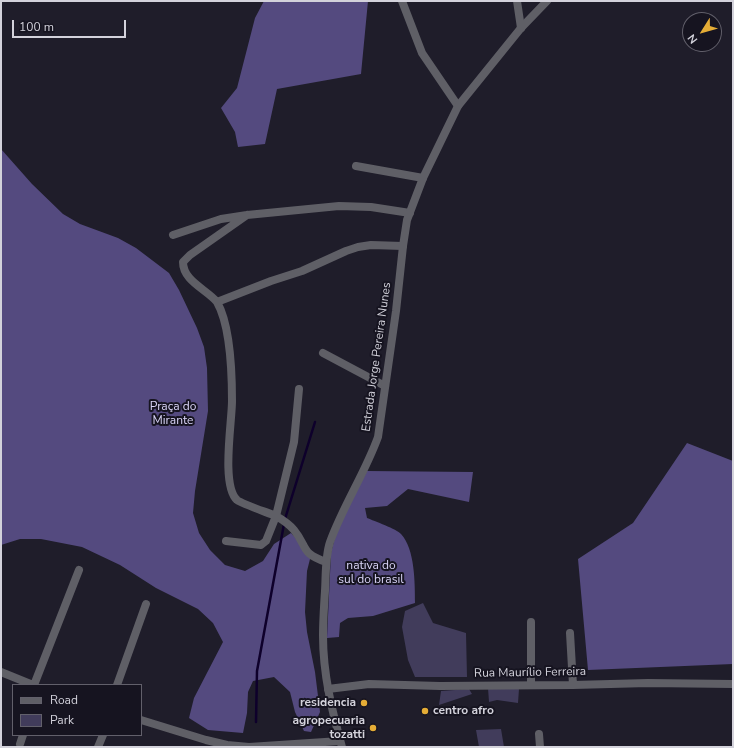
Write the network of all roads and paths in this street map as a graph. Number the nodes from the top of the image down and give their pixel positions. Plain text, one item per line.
1 (402, 1) edge
2 (517, 1) edge
3 (547, 1) edge
4 (521, 28) junction
5 (458, 106) junction
6 (356, 166) dead end
7 (423, 178) junction
8 (410, 213) junction
9 (247, 215) junction
10 (173, 235) dead end
11 (403, 246) junction
12 (218, 302) junction
13 (323, 354) dead end
14 (385, 386) junction
15 (299, 389) dead end
16 (276, 516) junction
17 (226, 541) dead end
18 (326, 562) junction
19 (78, 570) dead end
20 (146, 604) dead end
21 (531, 622) dead end
22 (570, 633) dead end
23 (1, 672) edge
24 (31, 684) edge
25 (33, 684) edge
26 (117, 684) edge
27 (733, 684) edge
28 (531, 685) junction
29 (573, 685) junction
30 (328, 689) junction
31 (142, 720) edge
32 (539, 734) dead end
33 (23, 736) edge
34 (103, 736) edge
35 (20, 744) dead end
36 (341, 744) edge
37 (98, 747) edge
38 (540, 747) edge

1 - 5 street
2 - 4 street
3 - 4 street, Estrada Jorge Pereira Nunes
4 - 5 street, Estrada Jorge Pereira Nunes
5 - 7 street, Estrada Jorge Pereira Nunes
6 - 7 street
7 - 8 street, Estrada Jorge Pereira Nunes
8 - 9 street
8 - 11 street, Estrada Jorge Pereira Nunes
9 - 10 street
9 - 12 street
11 - 12 street
11 - 14 street, Estrada Jorge Pereira Nunes
12 - 16 street
13 - 14 street
14 - 18 street, Estrada Jorge Pereira Nunes
15 - 16 street
16 - 17 street
16 - 18 street
18 - 30 street, Estrada Jorge Pereira Nunes
19 - 25 street
20 - 26 street
21 - 28 street
22 - 29 street
23 - 24 street
27 - 29 street, Rua Maurílio Ferreira
28 - 29 street, Rua Maurílio Ferreira
28 - 30 street, Rua Maurílio Ferreira
30 - 36 street, Estrada Jorge Pereira Nunes
31 - 36 street
32 - 38 street
33 - 35 street
34 - 37 street

